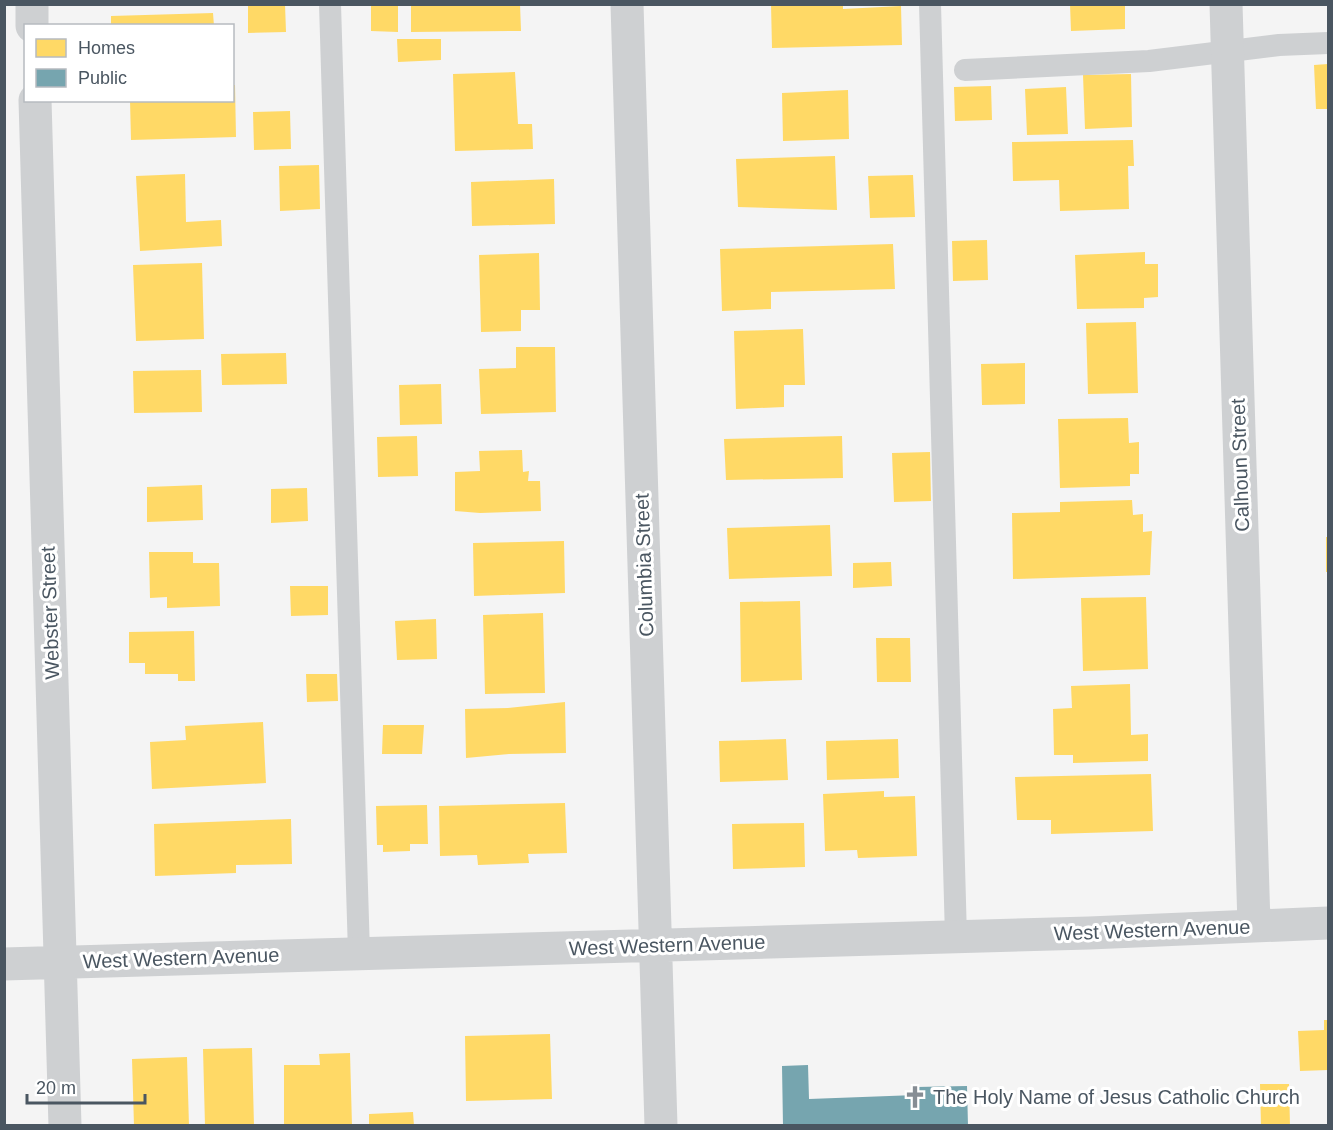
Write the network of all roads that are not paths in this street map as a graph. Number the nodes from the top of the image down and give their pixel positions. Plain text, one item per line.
1 (32, 4) edge
2 (330, 4) edge
3 (627, 4) edge
4 (930, 4) edge
5 (1226, 4) edge
6 (32, 24) edge
7 (1329, 43) edge
8 (1227, 51) junction
9 (965, 70) dead end
10 (35, 102) edge
11 (1329, 923) edge
12 (1254, 925) junction
13 (956, 937) junction
14 (655, 946) junction
15 (359, 953) junction
16 (60, 962) junction
17 (4, 964) edge
18 (65, 1125) edge
19 (661, 1125) edge

1 - 6 street
2 - 15 lane
3 - 14 street, Columbia Street
4 - 13 lane
5 - 8 street, Calhoun Street
7 - 8 lane
8 - 9 lane
8 - 12 street, Calhoun Street
10 - 16 street, Webster Street
11 - 12 street, West Western Avenue
12 - 13 street, West Western Avenue
13 - 14 street, West Western Avenue
14 - 15 street, West Western Avenue
14 - 19 street, Columbia Street
15 - 16 street, West Western Avenue
16 - 17 street, West Western Avenue
16 - 18 street, Webster Street

